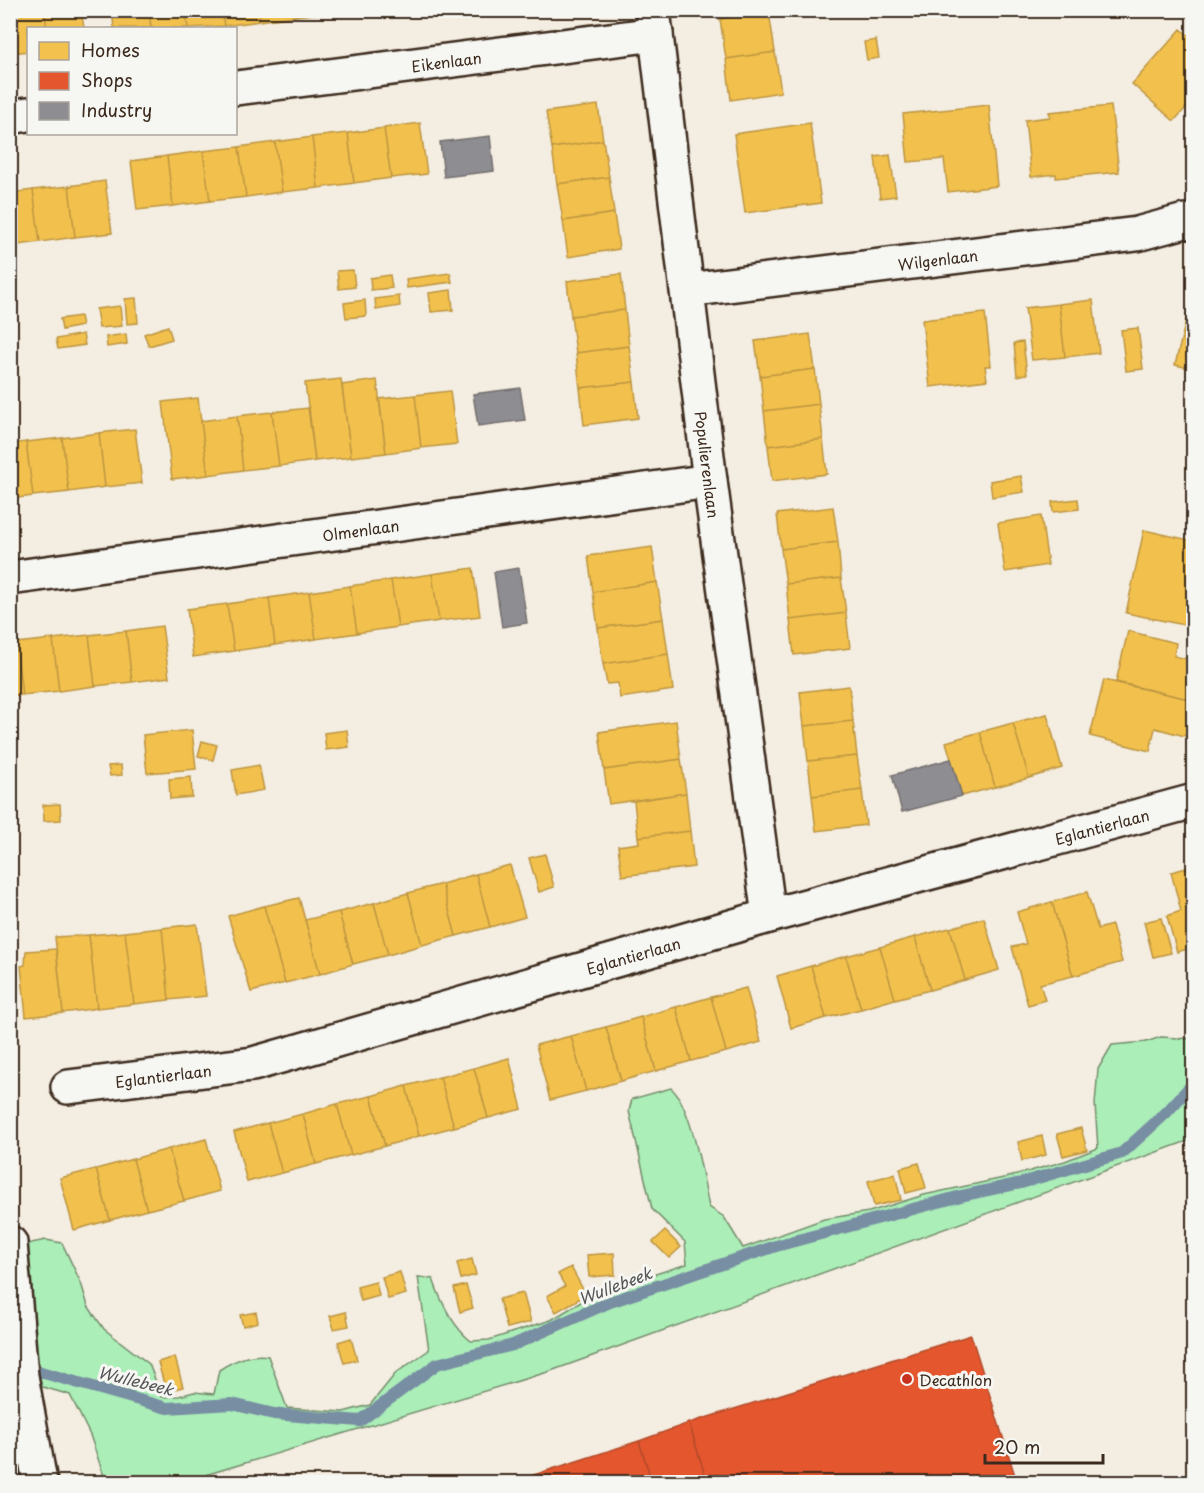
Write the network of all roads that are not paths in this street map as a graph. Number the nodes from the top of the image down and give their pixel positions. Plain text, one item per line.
1 (654, 22) edge
2 (237, 88) edge
3 (27, 114) edge
4 (10, 117) edge
5 (1191, 216) edge
6 (688, 290) junction
7 (710, 481) junction
8 (10, 578) edge
9 (1194, 801) edge
10 (769, 916) junction
11 (68, 1087) dead end
12 (10, 1243) edge
13 (39, 1482) edge

1 - 2 street, Eikenlaan
1 - 6 street, Populierenlaan
3 - 4 street
5 - 6 street, Wilgenlaan
6 - 7 street, Populierenlaan
7 - 8 street, Olmenlaan
7 - 10 street, Populierenlaan
9 - 10 street, Eglantierlaan
10 - 11 street, Eglantierlaan
12 - 13 street

